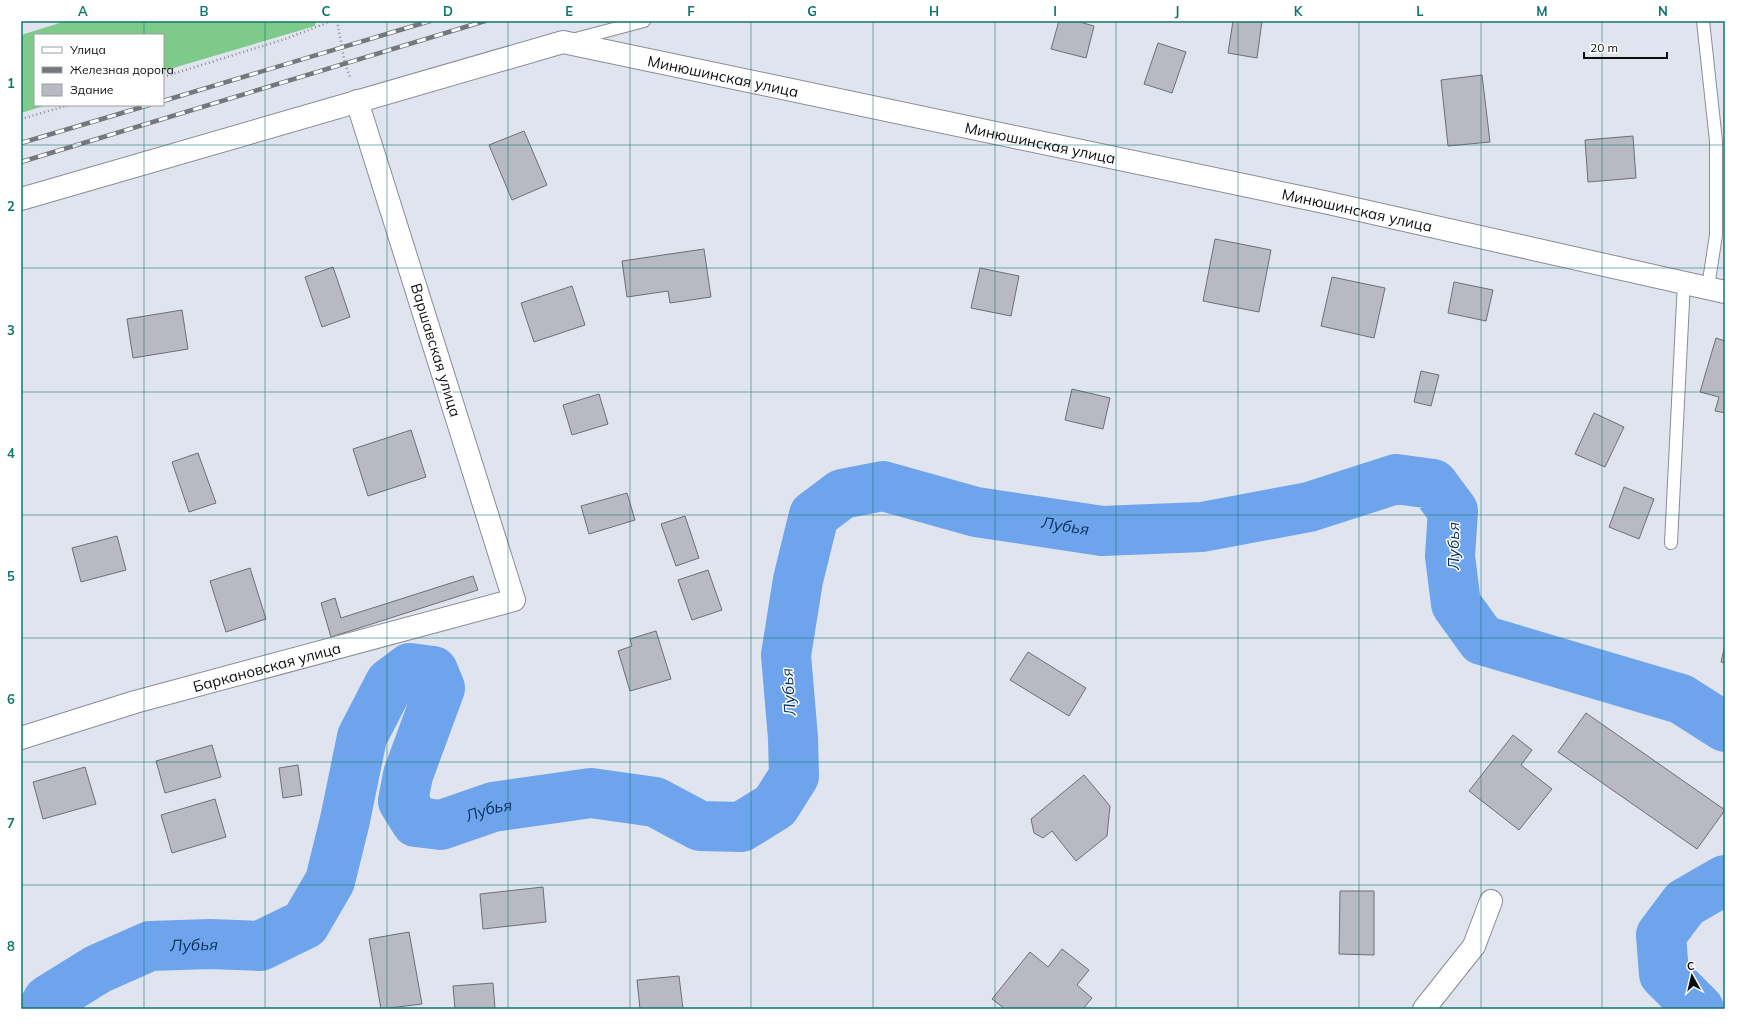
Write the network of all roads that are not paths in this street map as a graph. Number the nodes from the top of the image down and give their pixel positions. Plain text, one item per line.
1 (644, 21) edge
2 (1703, 21) edge
3 (563, 42) junction
4 (357, 100) junction
5 (21, 199) edge
6 (1684, 282) junction
7 (1716, 290) edge
8 (1671, 543) dead end
9 (514, 600) joint
10 (21, 738) edge
11 (1491, 901) dead end
12 (1424, 1009) edge

1 - 3 lane
2 - 7 lane
3 - 4 street, Минюшинская улица
3 - 6 street, Минюшинская улица
4 - 5 street, Минюшинская улица
4 - 9 street, Варшавская улица
6 - 7 street, Минюшинская улица
6 - 8 lane
9 - 10 street, Баркановская улица
11 - 12 street

